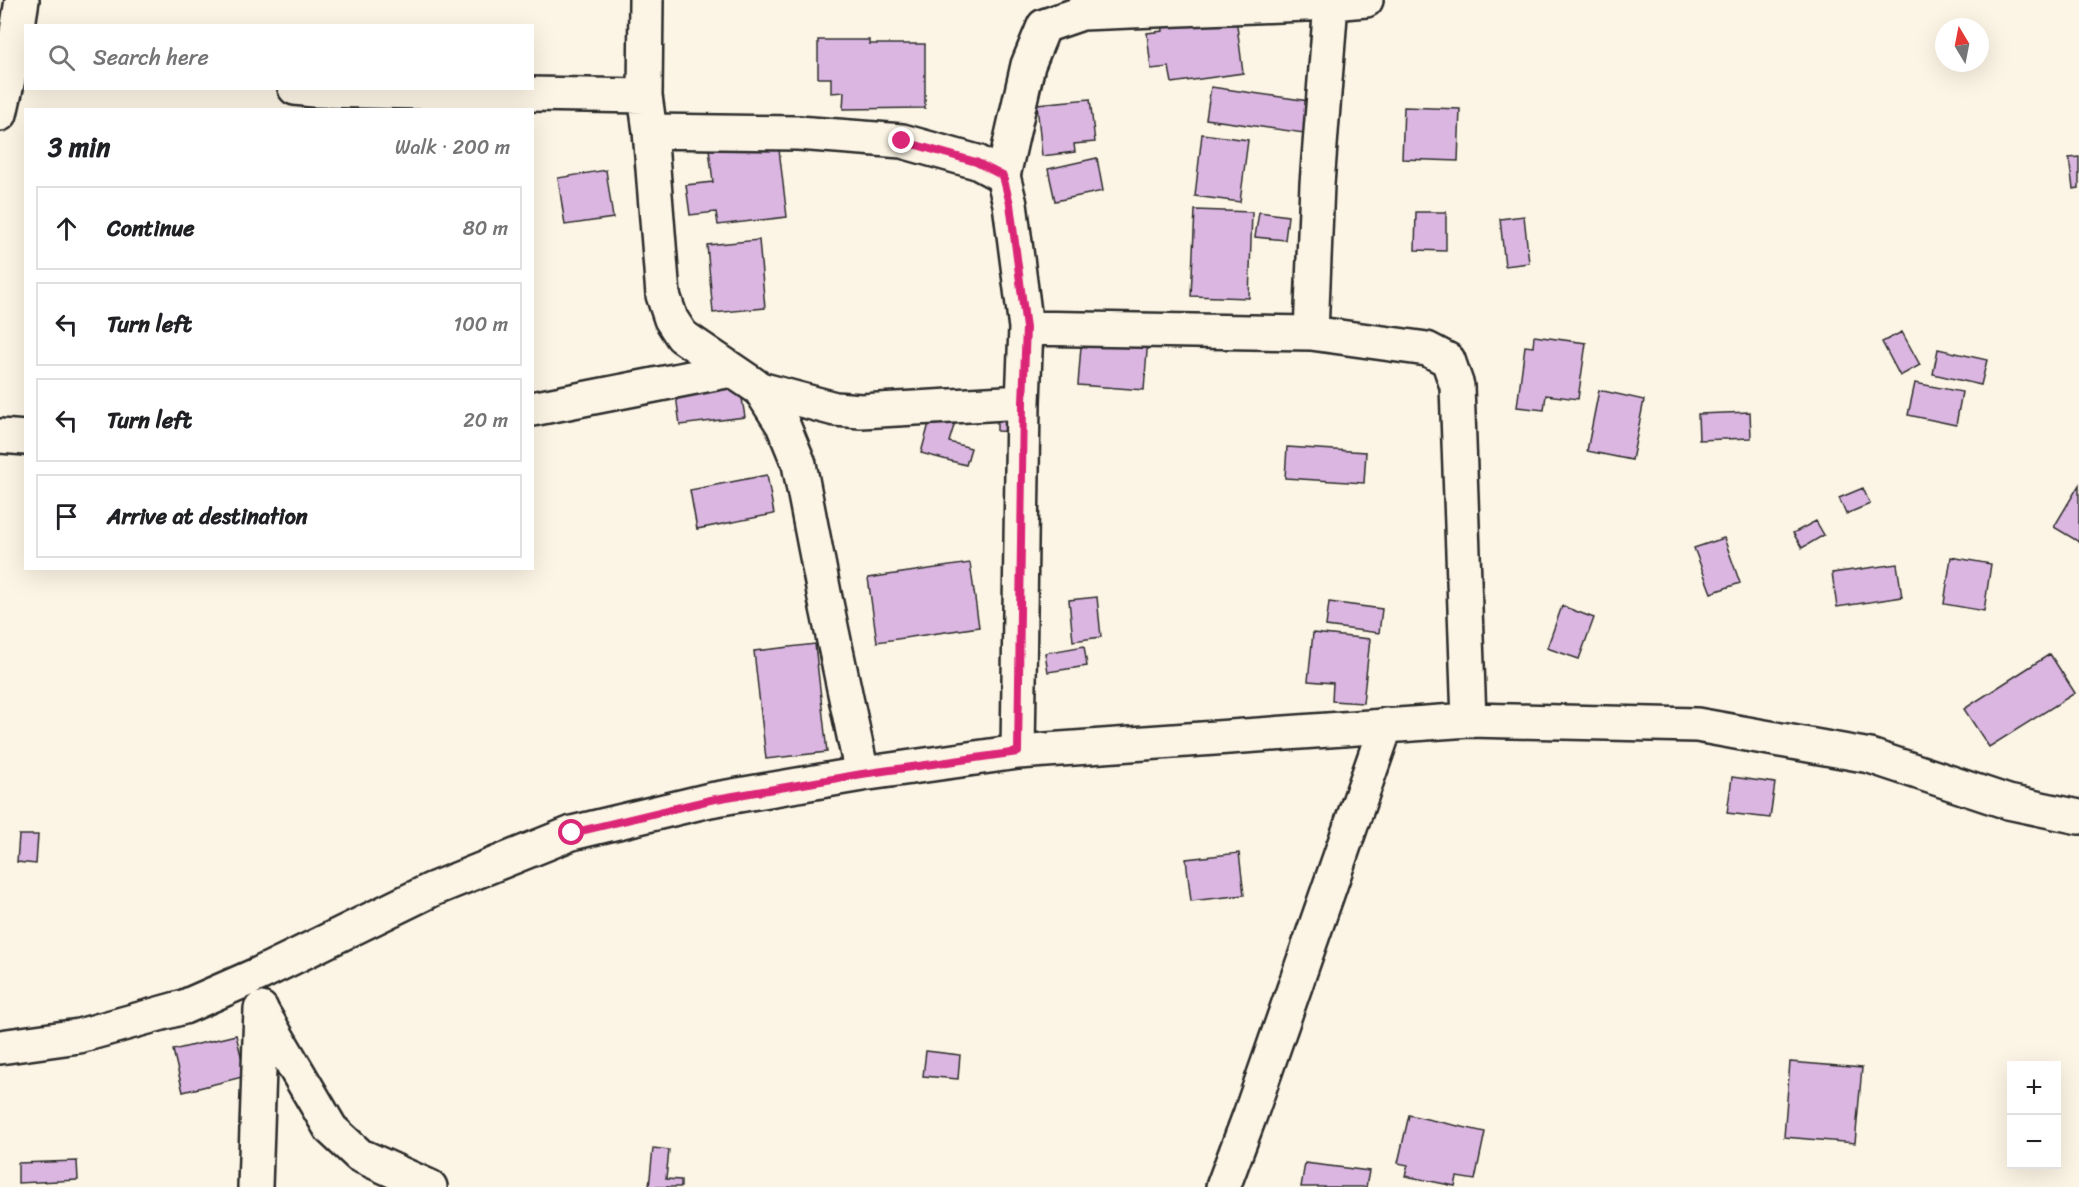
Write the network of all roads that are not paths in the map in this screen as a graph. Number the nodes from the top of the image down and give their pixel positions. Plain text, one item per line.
1 (22, 0) edge
2 (646, 0) edge
3 (1366, 0) edge
4 (1331, 3) junction
5 (13, 57) edge
6 (314, 90) edge
7 (645, 96) junction
8 (0, 114) edge
9 (650, 131) junction
10 (1003, 176) junction
11 (1026, 328) junction
12 (1311, 333) junction
13 (731, 370) junction
14 (760, 389) junction
15 (1023, 402) junction
16 (534, 409) edge
17 (0, 436) edge
18 (24, 438) edge
19 (1469, 720) junction
20 (1386, 725) junction
21 (1018, 752) junction
22 (862, 774) junction
23 (2079, 817) edge
24 (259, 974) junction
25 (261, 1010) junction
26 (0, 1047) edge
27 (255, 1187) edge
28 (430, 1187) edge
29 (1223, 1187) edge

1 - 5 street
2 - 7 street
3 - 4 street
4 - 10 street
4 - 12 street
5 - 8 street
6 - 7 street
7 - 9 street
9 - 10 street
9 - 13 street
10 - 11 street
11 - 12 street
11 - 15 street
12 - 19 street
13 - 14 street
13 - 16 street
14 - 15 street
14 - 22 street
15 - 21 street
17 - 18 street
19 - 20 street
19 - 23 street
20 - 21 street
20 - 29 street
21 - 22 street
22 - 24 street
24 - 25 street
24 - 26 street
25 - 27 street
25 - 28 street

